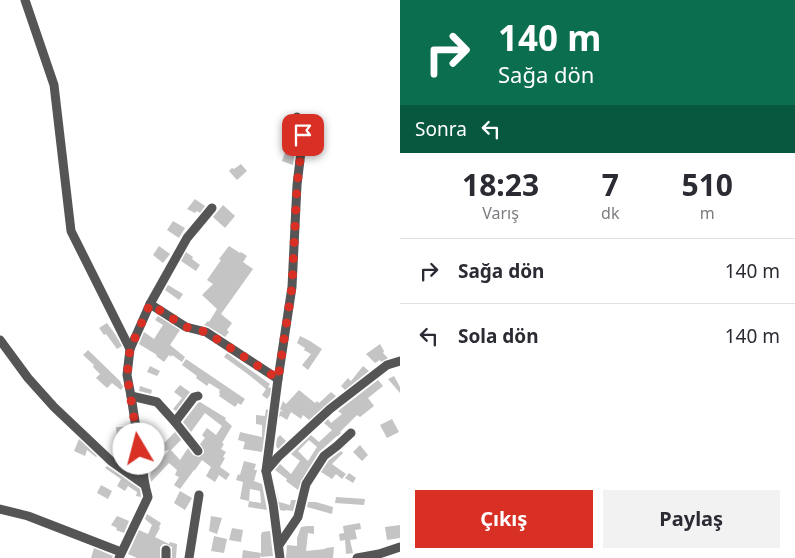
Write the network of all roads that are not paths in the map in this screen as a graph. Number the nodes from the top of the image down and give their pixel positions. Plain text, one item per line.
1 (25, 0) edge
2 (297, 117) dead end
3 (212, 208) dead end
4 (150, 304) junction
5 (0, 340) edge
6 (130, 349) junction
7 (400, 361) edge
8 (278, 379) junction
9 (131, 396) junction
10 (198, 396) dead end
11 (175, 422) junction
12 (351, 433) dead end
13 (198, 451) dead end
14 (266, 470) junction
15 (145, 485) junction
16 (199, 495) dead end
17 (0, 509) edge
18 (279, 544) junction
19 (400, 547) edge
20 (120, 555) edge
21 (189, 558) edge
22 (280, 558) edge
23 (357, 558) edge

1 - 6 street
2 - 8 street
3 - 4 street
4 - 6 street
4 - 8 street
5 - 15 street
6 - 9 street
7 - 14 street
8 - 14 street
9 - 11 street
9 - 15 street
10 - 11 street
11 - 13 street
12 - 18 street
14 - 18 street
15 - 20 street
16 - 21 street
17 - 20 street
18 - 22 street
19 - 23 street

